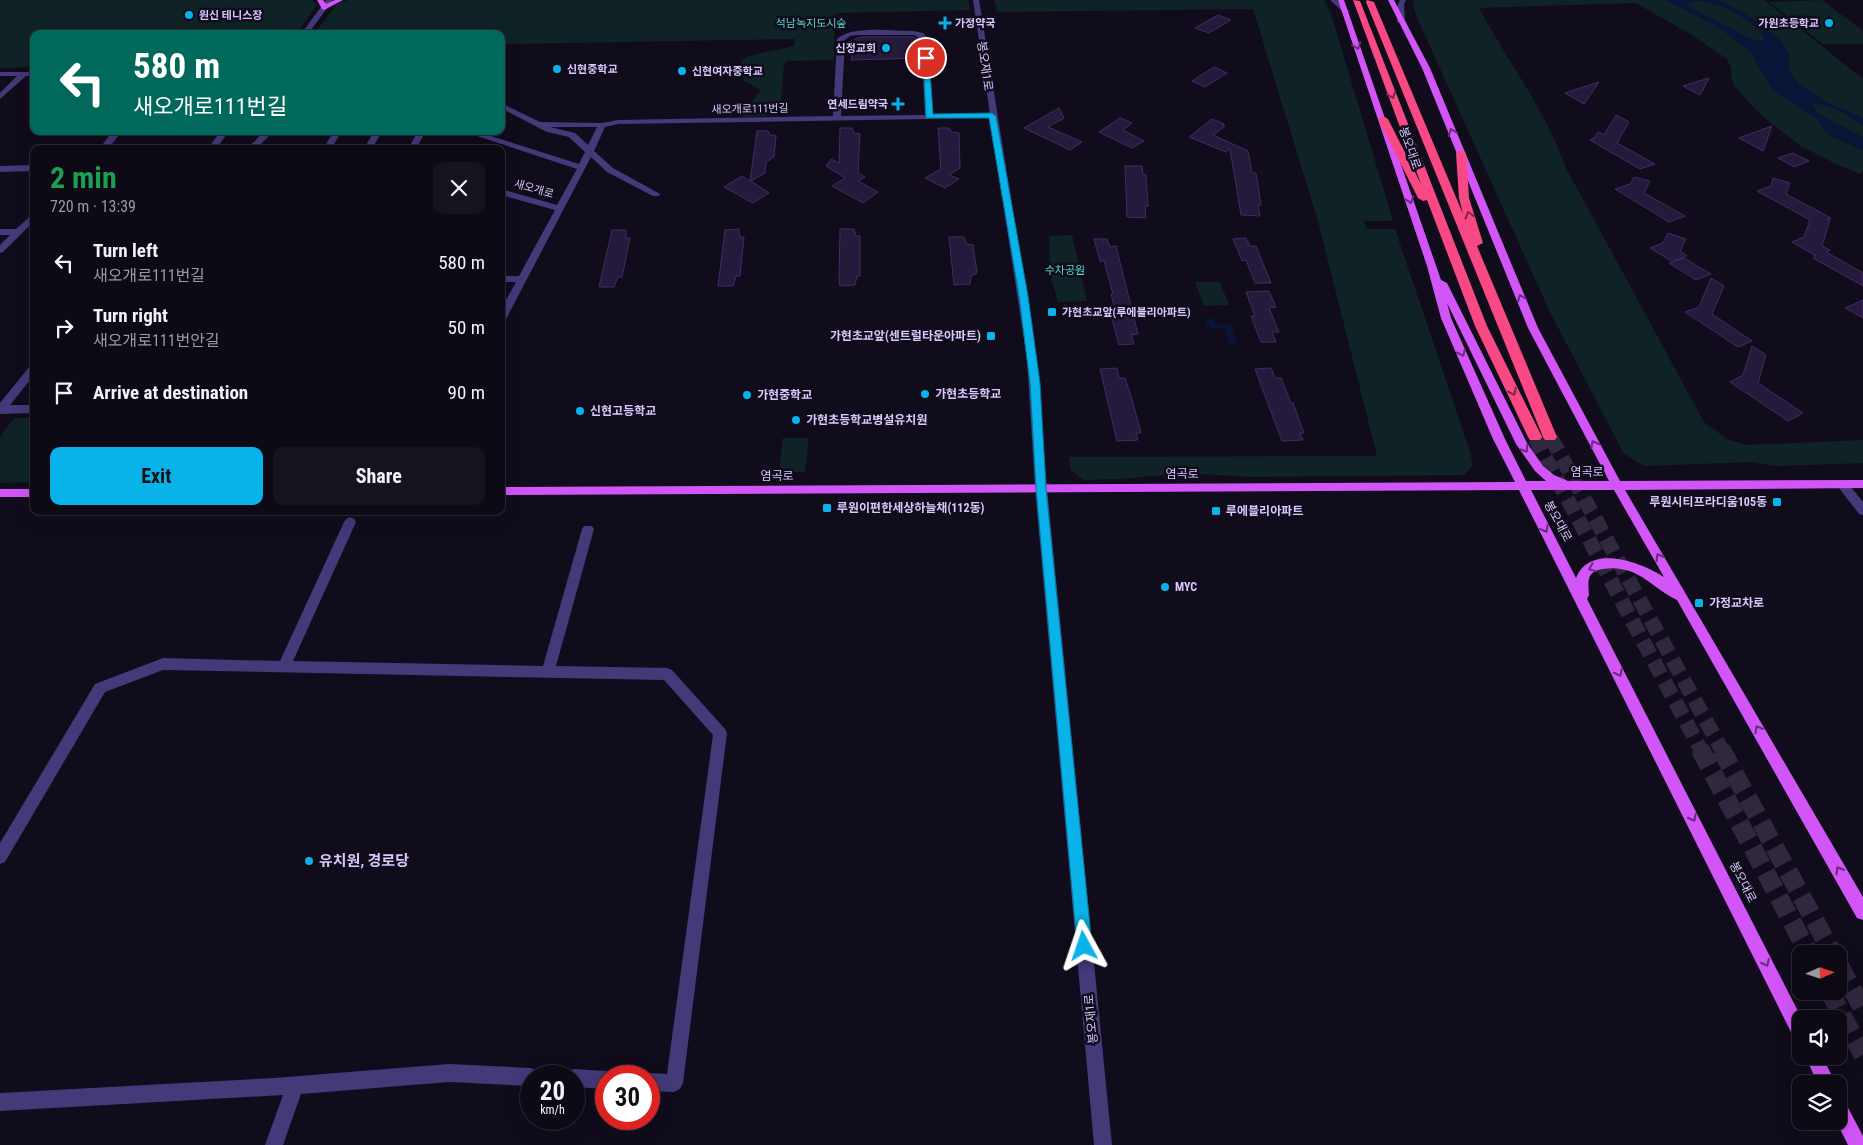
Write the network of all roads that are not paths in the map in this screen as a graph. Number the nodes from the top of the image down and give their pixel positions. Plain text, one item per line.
1 (320, 0) edge
2 (330, 0) edge
3 (340, 0) edge
4 (976, 0) edge
5 (1333, 0) edge
6 (1341, 0) edge
7 (1391, 0) edge
8 (1403, 0) edge
9 (1356, 1) edge
10 (1370, 2) dead end
11 (324, 8) junction
12 (1346, 12) junction
13 (1401, 22) junction
14 (307, 30) edge
15 (0, 74) edge
16 (24, 74) junction
17 (30, 74) edge
18 (0, 97) edge
19 (505, 107) edge
20 (992, 116) junction
21 (929, 117) junction
22 (837, 118) junction
23 (1383, 119) junction
24 (536, 124) junction
25 (602, 124) junction
26 (115, 135) edge
27 (222, 135) edge
28 (265, 135) edge
29 (479, 135) edge
30 (106, 145) edge
31 (214, 145) edge
32 (255, 145) edge
33 (590, 151) junction
34 (1460, 153) junction
35 (30, 168) edge
36 (582, 168) junction
37 (0, 169) edge
38 (505, 193) edge
39 (656, 194) dead end
40 (560, 209) junction
41 (30, 220) edge
42 (0, 232) edge
43 (16, 232) junction
44 (0, 250) edge
45 (1432, 266) junction
46 (505, 279) edge
47 (522, 279) junction
48 (505, 311) edge
49 (1497, 312) junction
50 (1481, 326) junction
51 (30, 373) edge
52 (0, 393) edge
53 (14, 393) junction
54 (30, 409) edge
55 (0, 410) edge
56 (1535, 437) tunnel mouth
57 (1550, 437) tunnel mouth
58 (1843, 485) junction
59 (1522, 486) junction
60 (1570, 486) junction
61 (1618, 486) junction
62 (1862, 486) edge
63 (1041, 488) junction
64 (505, 491) edge
65 (0, 493) edge
66 (30, 493) edge
67 (1862, 508) edge
68 (350, 522) dead end
69 (588, 529) dead end
70 (1683, 599) junction
71 (1586, 606) junction
72 (284, 667) junction
73 (548, 672) junction
74 (0, 857) edge
75 (1863, 912) edge
76 (1792, 1016) edge
77 (520, 1076) edge
78 (660, 1082) edge
79 (295, 1085) junction
80 (0, 1102) edge
81 (1847, 1124) edge
82 (274, 1145) edge
83 (1103, 1145) edge
84 (1858, 1145) edge

1 - 11 main road
2 - 11 street
3 - 11 main road
4 - 20 street, 봉오재1로
5 - 12 street
6 - 12 main road, 봉오대로
7 - 13 main road
8 - 13 street
9 -> 50 highway, 봉오대로
10 - 49 highway, 봉오대로
11 - 14 street
12 -> 23 main road, 봉오대로
34 -> 13 main road
15 - 16 street
16 - 17 street
16 - 18 street
19 - 24 street
20 - 21 street, 새오개로111번길
20 - 63 street, 봉오재1로
21 - 22 street, 새오개로111번길
21 - 22 street
22 - 25 street, 새오개로111번길
23 -> 45 main road, 봉오대로
23 - 50 highway
24 - 25 street, 새오개로111번길
24 - 33 street
25 - 33 street
26 - 30 street
27 - 31 street
28 - 32 street
29 - 36 street
33 - 36 street
33 - 39 street
49 -> 34 highway
61 -> 34 main road
35 - 37 street
36 - 40 street
38 - 40 street, 새오개로
40 - 47 street
41 - 43 street
42 - 43 street
43 - 44 street
45 -> 59 main road, 봉오대로
45 -> 60 main road
46 - 47 street
47 - 48 street
49 - 57 highway, 봉오대로
50 -> 56 highway, 봉오대로
51 - 53 street
52 - 53 street
53 - 55 street
54 - 55 street
58 - 61 main road, 염곡로
58 - 62 main road, 염곡로
58 - 67 street
59 - 60 main road, 염곡로
59 - 63 main road, 염곡로
59 -> 71 main road, 봉오대로
60 - 61 main road, 염곡로
70 -> 61 main road
63 - 64 main road, 염곡로
63 - 83 street, 봉오재1로
65 - 66 main road
68 - 72 street
69 - 73 street
70 -> 71 main road
75 -> 70 main road
71 -> 76 main road, 봉오대로
72 - 73 street
72 - 74 street
73 - 78 street
77 - 79 street
79 - 80 street
79 - 82 street
81 - 84 main road

